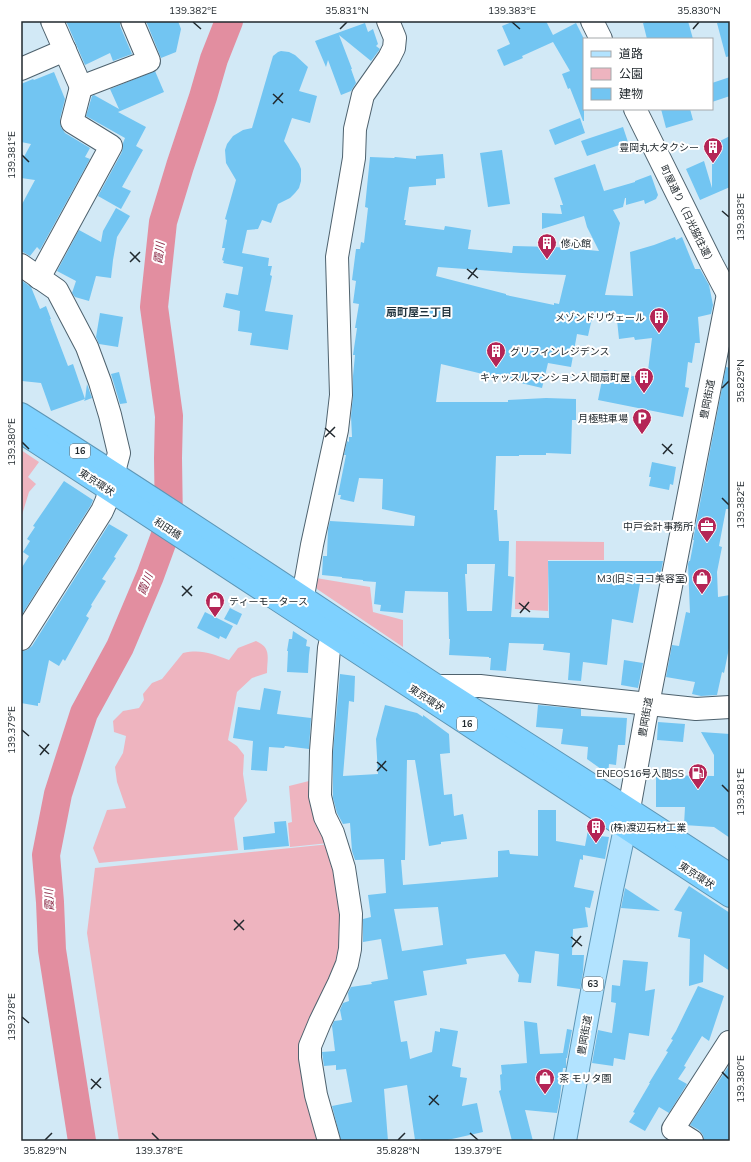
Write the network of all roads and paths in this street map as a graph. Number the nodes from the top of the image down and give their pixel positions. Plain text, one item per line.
1 (52, 21) edge
2 (132, 21) edge
3 (388, 21) edge
4 (592, 21) edge
5 (600, 38) edge
6 (65, 50) junction
7 (21, 69) edge
8 (81, 87) junction
9 (636, 110) edge
10 (21, 265) edge
11 (39, 278) junction
12 (729, 295) edge
13 (21, 414) edge
14 (21, 432) edge
15 (112, 481) junction
16 (136, 498) joint
17 (206, 543) junction
18 (303, 596) junction
19 (332, 635) junction
20 (21, 639) edge
21 (438, 686) junction
22 (648, 704) junction
23 (730, 708) edge
24 (627, 818) junction
25 (730, 875) edge
26 (730, 896) edge
27 (730, 1042) edge
28 (329, 1141) edge
29 (565, 1141) edge
30 (692, 1141) edge

1 - 6 street
2 - 8 street
3 - 18 street
4 - 5 street
6 - 7 street
6 - 8 street
8 - 11 street
9 - 12 street, 町屋通り（日光脇往還）
10 - 11 street
11 - 15 street
12 - 22 street, 豊岡街道
13 - 15 highway, 東京環状 / 16
14 - 15 highway, 東京環状 / 16
15 - 16 highway, 東京環状 / 16
15 - 20 street
16 - 17 highway, 和田橋 / 16
17 - 18 highway, 東京環状 / 16
17 - 19 highway, 東京環状 / 16
18 - 21 highway, 東京環状 / 16
19 - 24 highway, 東京環状 / 16
19 - 28 street
21 - 22 street
21 - 24 highway, 東京環状 / 16
22 - 23 street
22 - 24 street, 豊岡街道
24 - 25 highway, 東京環状 / 16
24 - 26 highway, 東京環状 / 16
24 - 29 main road, 豊岡街道 / 63
27 - 30 street

